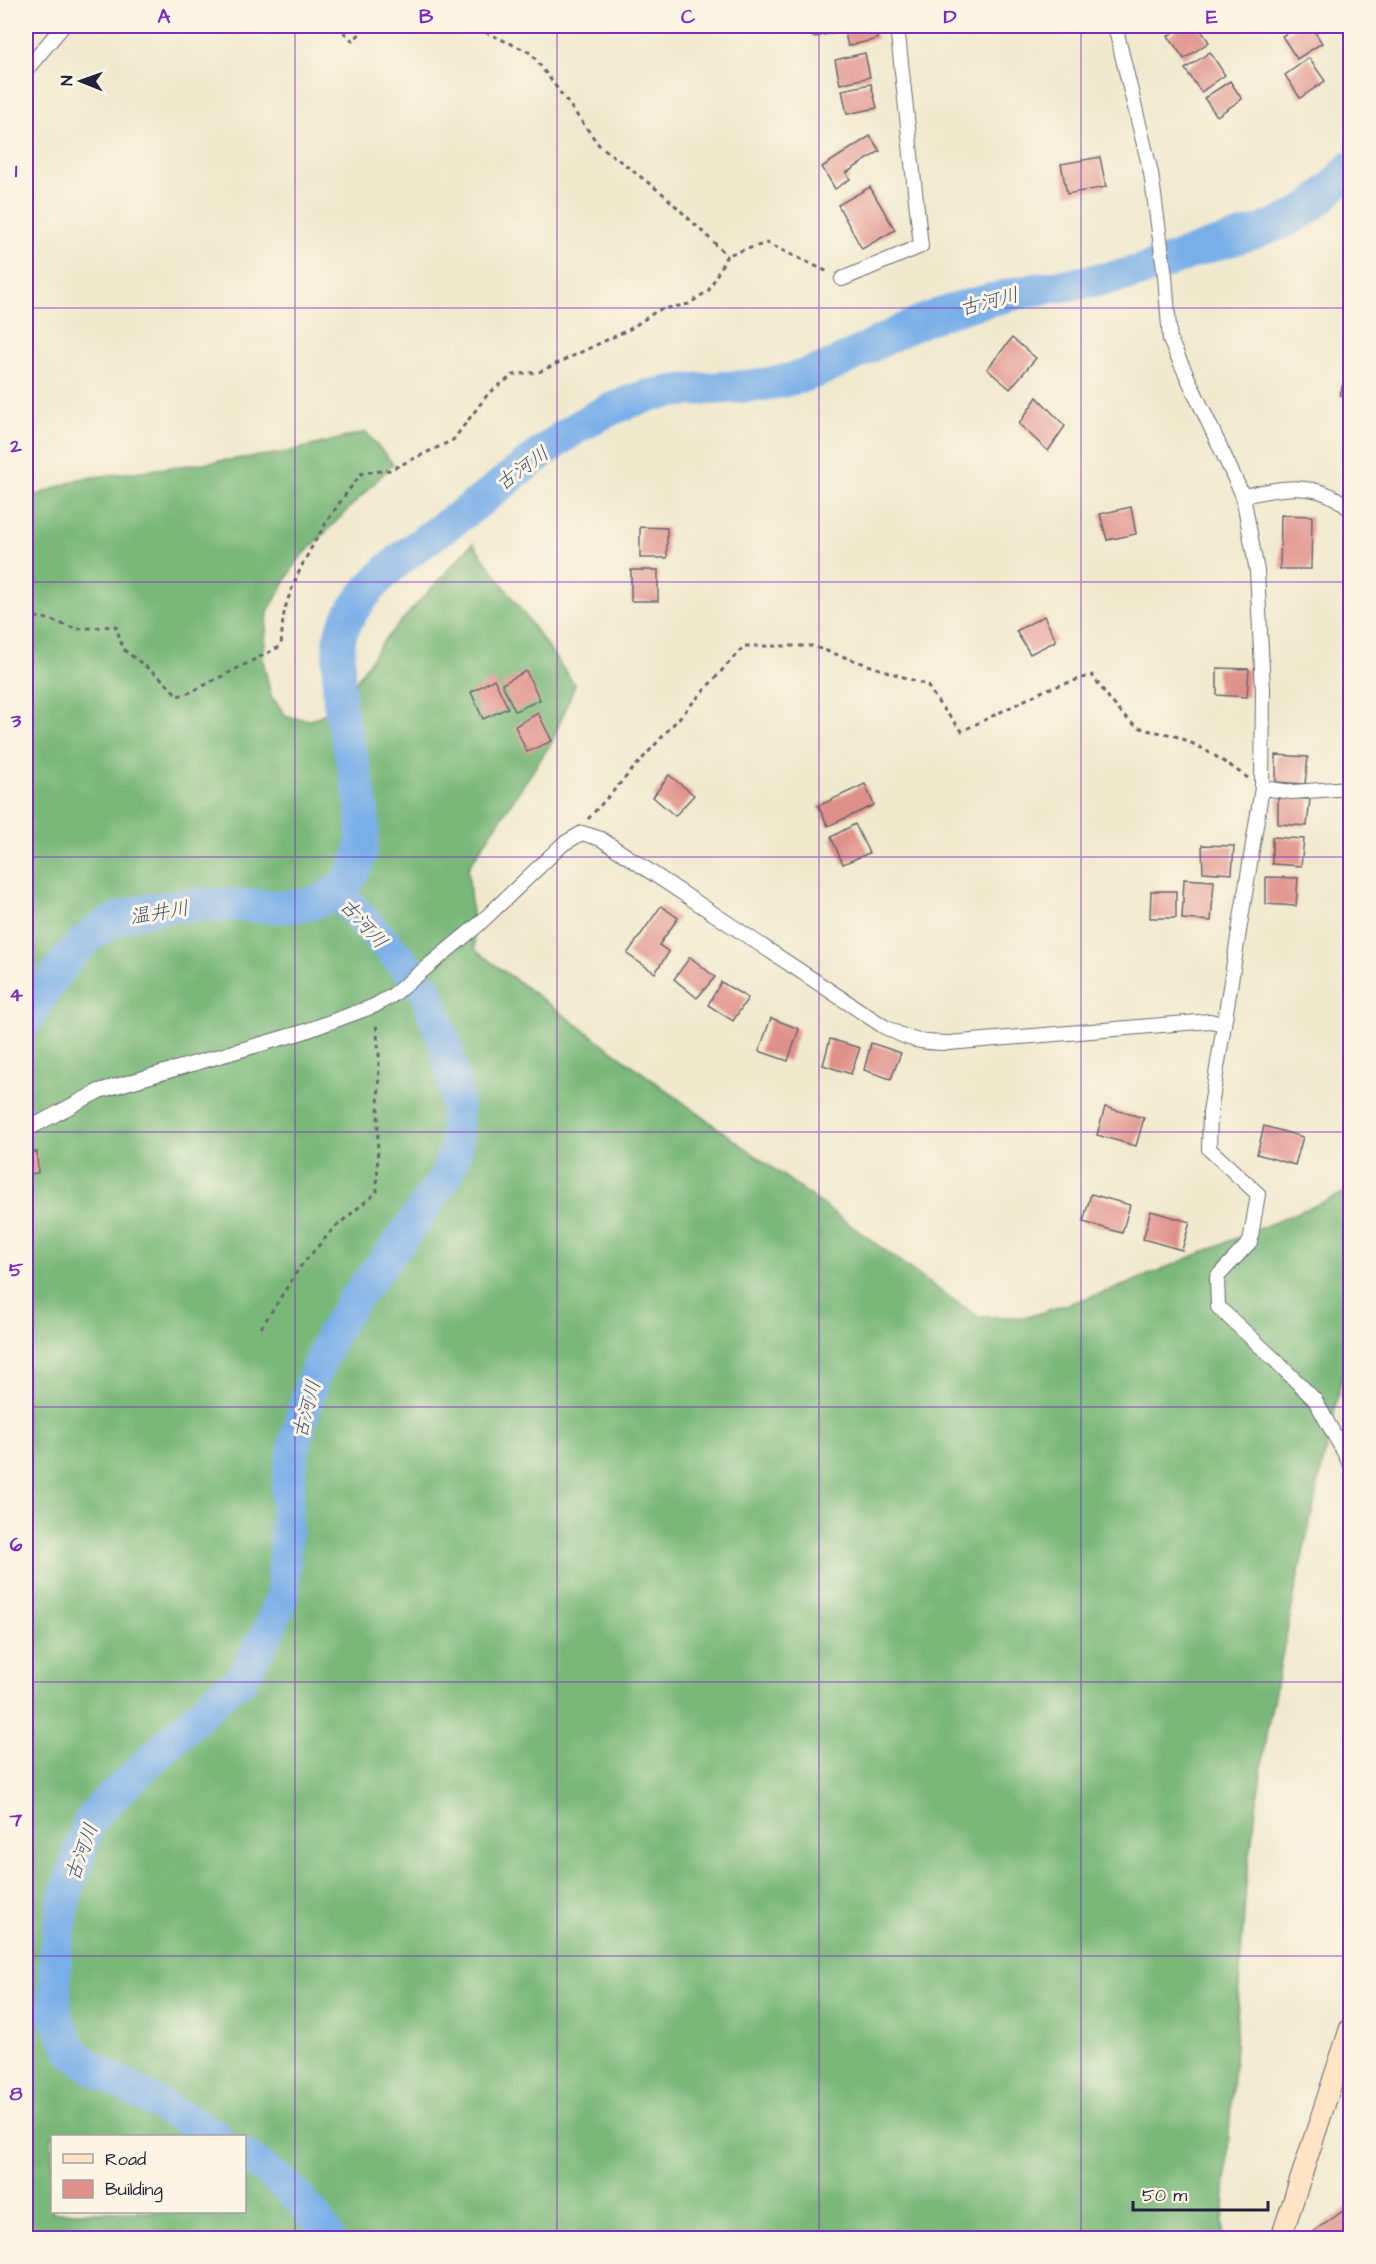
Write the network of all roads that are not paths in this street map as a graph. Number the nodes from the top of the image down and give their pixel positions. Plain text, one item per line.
1 (63, 26) edge
2 (897, 26) edge
3 (1115, 26) edge
4 (26, 70) edge
5 (842, 279) road end
6 (1243, 496) junction
7 (1350, 507) edge
8 (1262, 788) junction
9 (1350, 788) edge
10 (1224, 1024) junction
11 (26, 1130) edge
12 (1350, 1463) edge
13 (1350, 2028) edge
14 (1281, 2238) edge

1 - 4 street
2 - 5 street
3 - 6 street
6 - 7 street
6 - 8 street
8 - 9 street
8 - 10 street
10 - 11 street
10 - 12 street
13 - 14 main road

